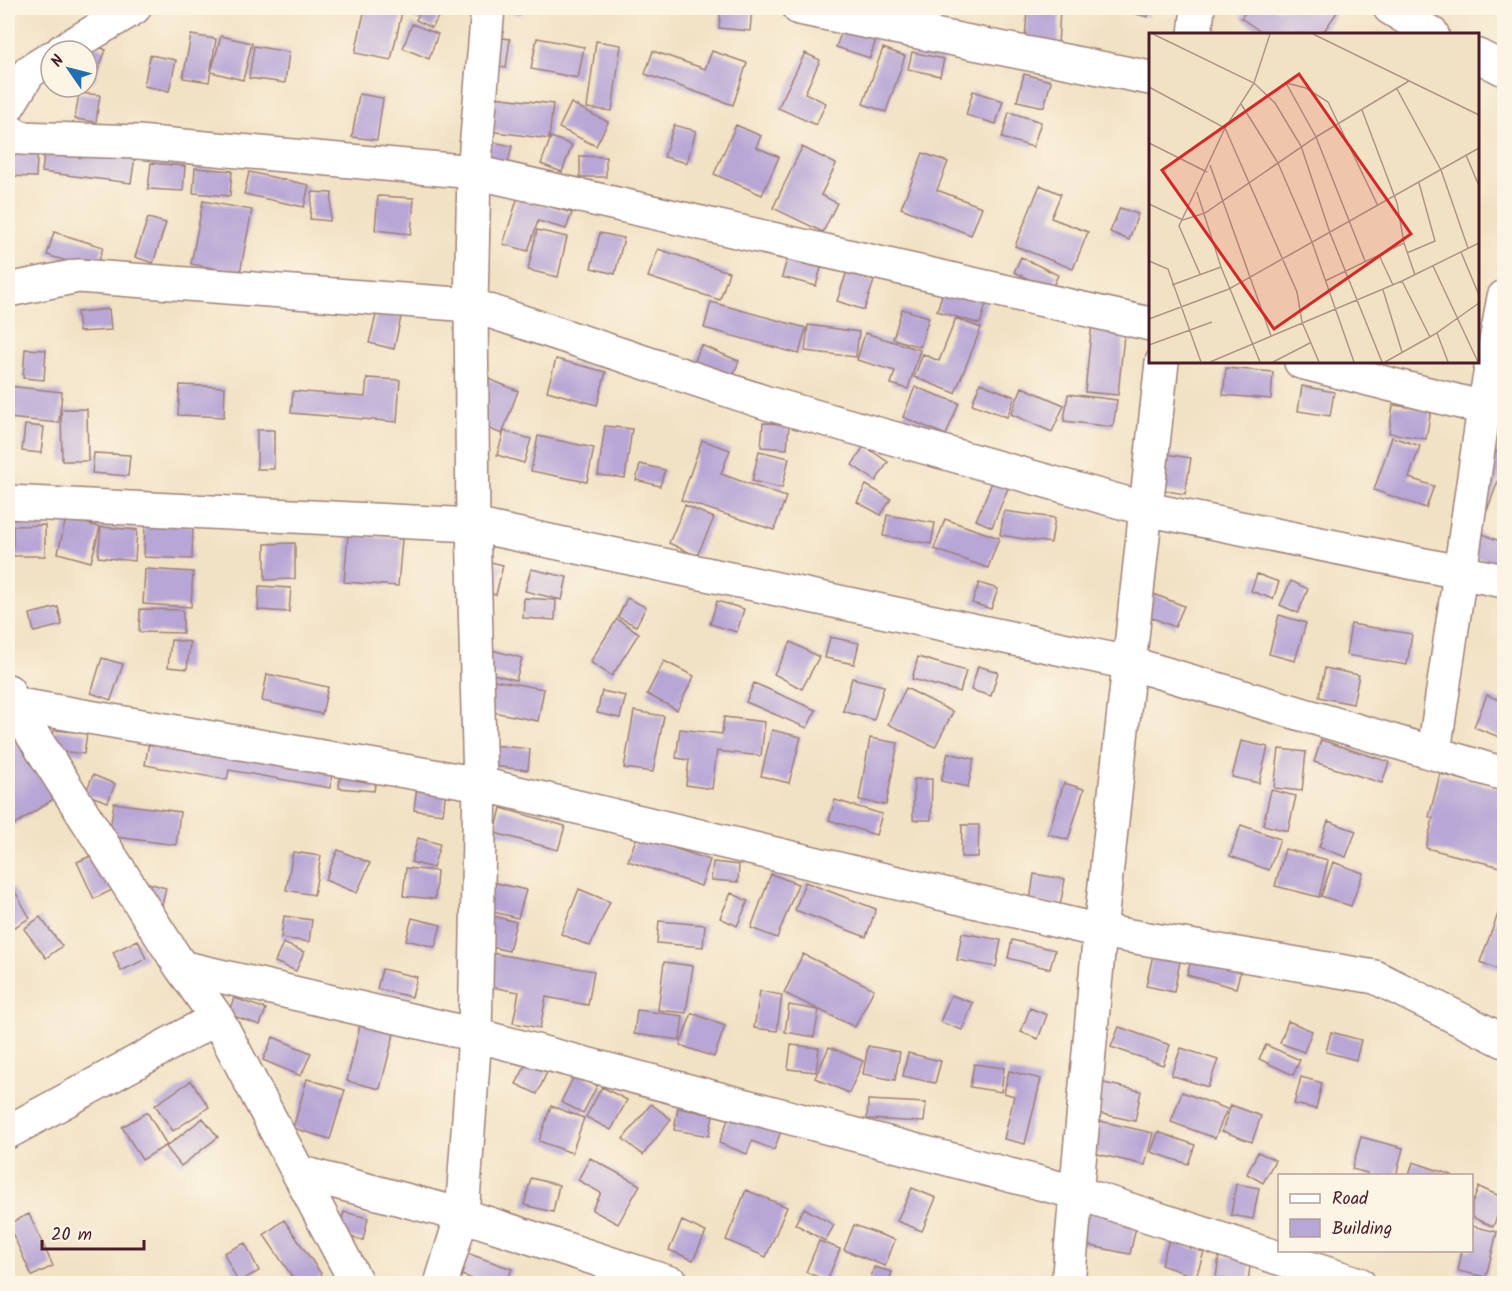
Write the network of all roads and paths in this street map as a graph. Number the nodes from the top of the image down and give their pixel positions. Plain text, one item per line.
1 (134, 8) edge
2 (488, 8) edge
3 (799, 8) edge
4 (1198, 8) edge
5 (1390, 8) edge
6 (1195, 33) edge
7 (1430, 33) edge
8 (82, 39) edge
9 (1479, 56) edge
10 (39, 66) edge
11 (1504, 69) edge
12 (1149, 78) edge
13 (8, 106) edge
14 (8, 129) edge
15 (474, 172) junction
16 (8, 290) edge
17 (1504, 297) edge
18 (471, 305) junction
19 (1149, 324) edge
20 (1162, 363) edge
21 (1305, 363) edge
22 (1484, 408) junction
23 (8, 502) edge
24 (1146, 510) junction
25 (472, 525) junction
26 (1462, 571) junction
27 (1504, 580) edge
28 (1129, 663) junction
29 (10, 700) edge
30 (1434, 752) junction
31 (1504, 774) edge
32 (480, 784) junction
33 (1100, 931) junction
34 (181, 967) junction
35 (217, 1018) junction
36 (475, 1035) junction
37 (1504, 1041) edge
38 (8, 1132) edge
39 (298, 1173) junction
40 (1078, 1193) junction
41 (462, 1215) junction
42 (357, 1284) edge
43 (441, 1284) edge
44 (673, 1284) edge
45 (1068, 1284) edge
46 (1359, 1284) edge

1 - 8 street
2 - 15 street
3 - 12 street
4 - 6 street
5 - 7 street
9 - 11 street
10 - 13 street
14 - 15 street
15 - 18 street
15 - 19 street
16 - 18 street
17 - 22 street
18 - 24 street
18 - 25 street
20 - 24 street
21 - 22 street
22 - 26 street
23 - 25 street
24 - 26 street
24 - 28 street
25 - 28 street
25 - 32 street
26 - 27 street
26 - 30 street
28 - 30 street
28 - 33 street
29 - 32 street
29 - 34 street
30 - 31 street
32 - 33 street
32 - 36 street
33 - 37 street
33 - 40 street
34 - 35 street
34 - 36 street
35 - 38 street
35 - 39 street
36 - 40 street
36 - 41 street
39 - 41 street
39 - 42 street
40 - 45 street
40 - 46 street
41 - 43 street
41 - 44 street

